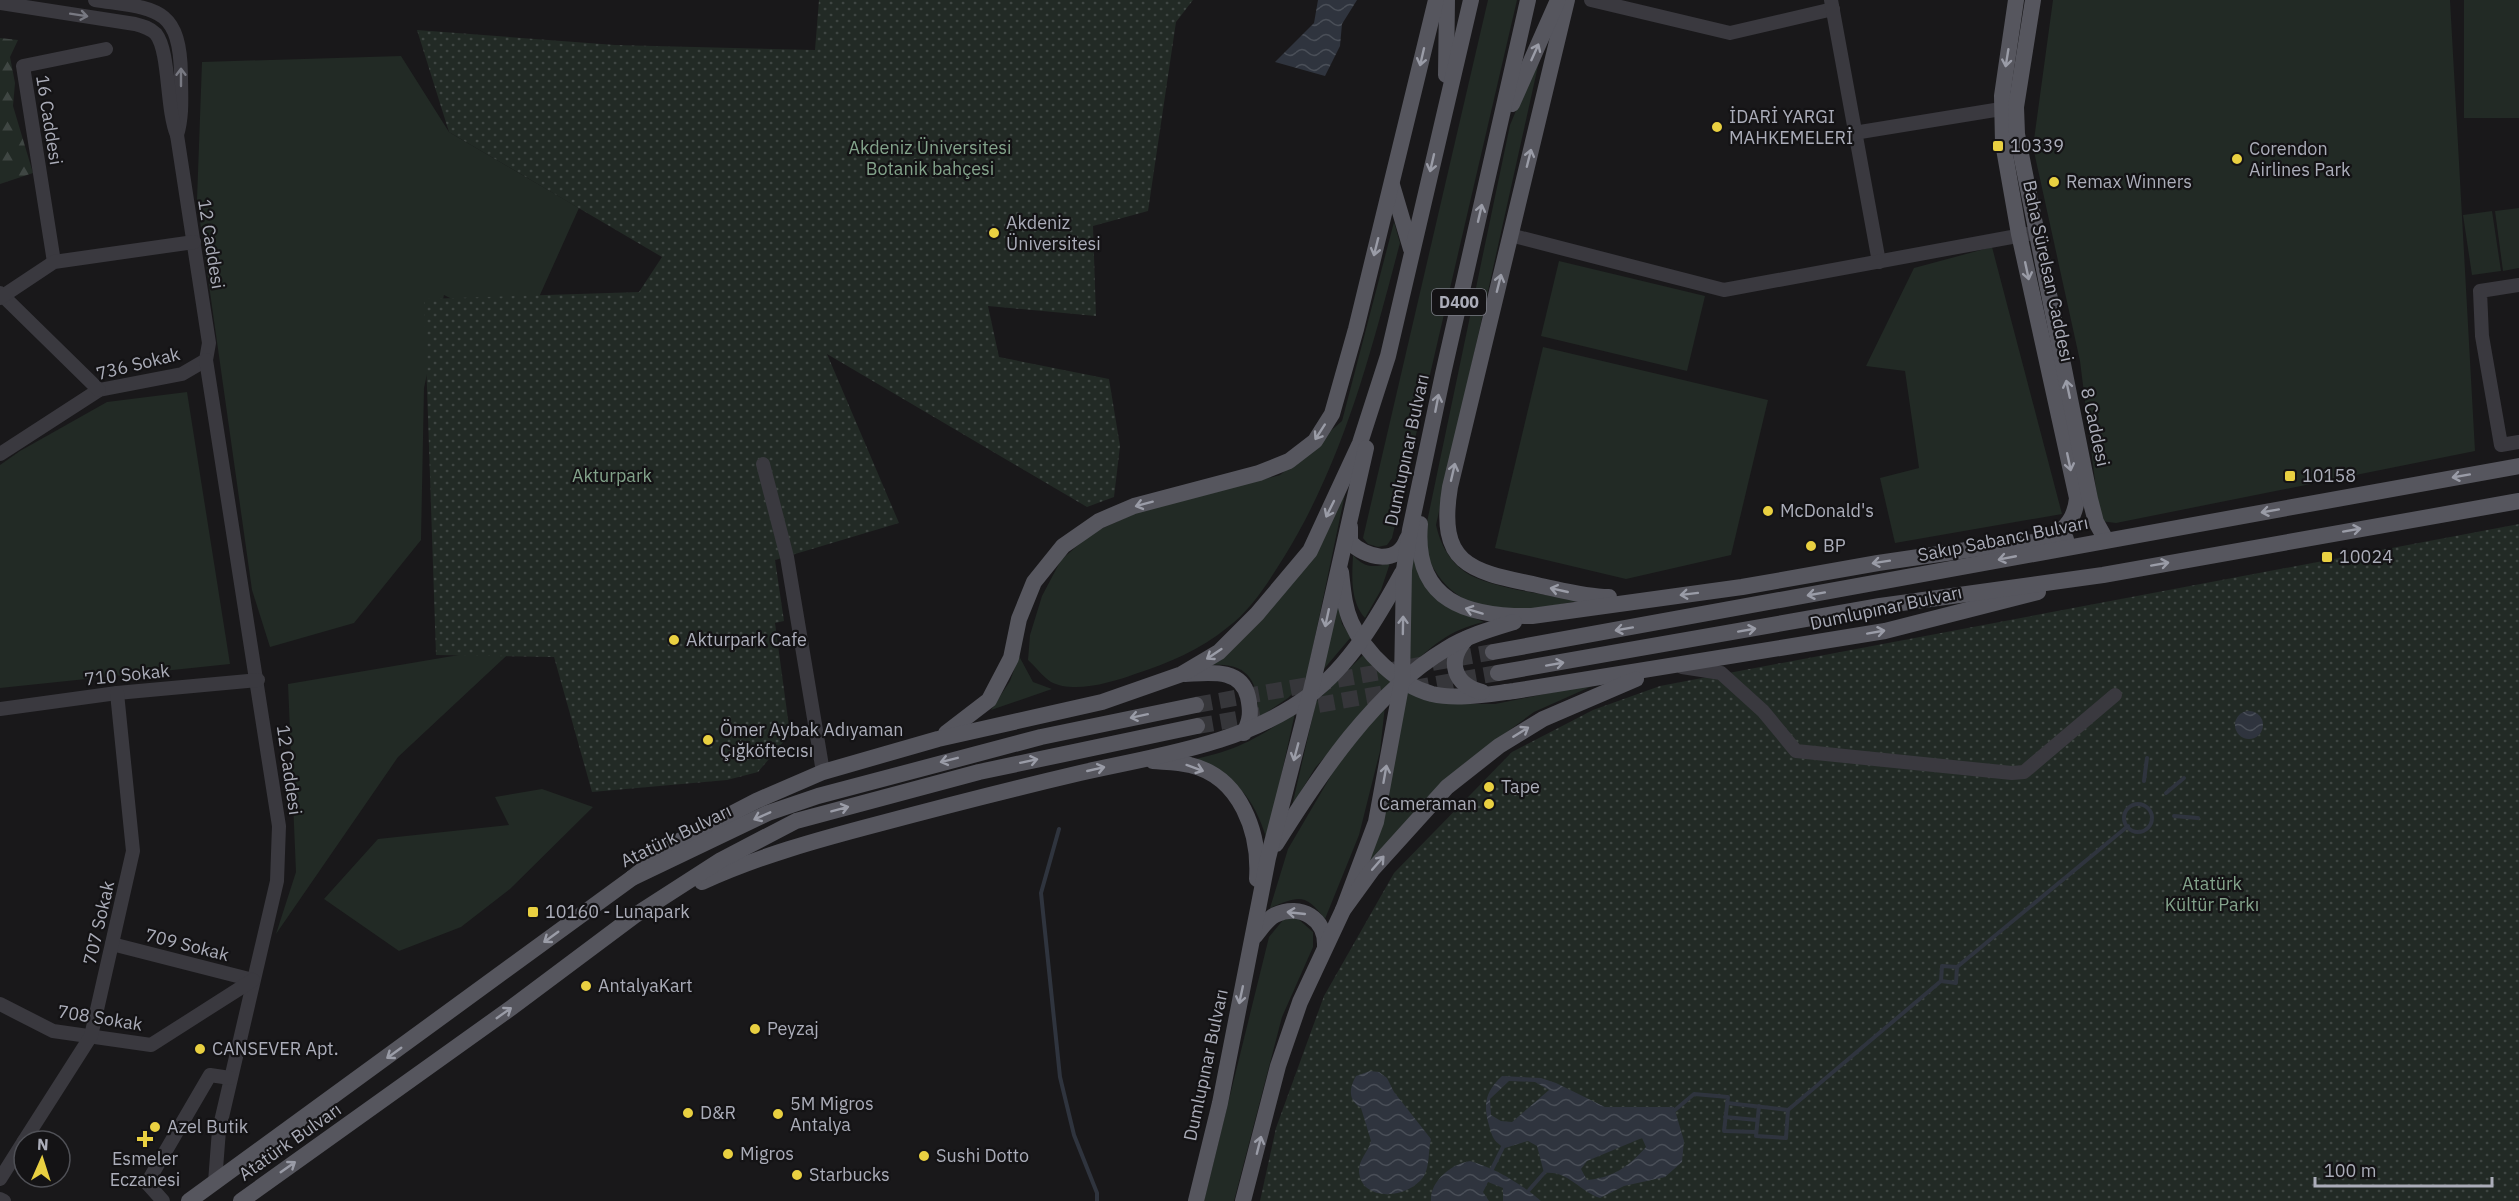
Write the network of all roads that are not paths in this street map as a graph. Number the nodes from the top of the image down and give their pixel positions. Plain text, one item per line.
1 (95, 0) edge
2 (1436, 0) edge
3 (1447, 0) edge
4 (1471, 0) edge
5 (1528, 0) edge
6 (1558, 0) edge
7 (1567, 0) edge
8 (1591, 0) edge
9 (2016, 0) edge
10 (2033, 0) edge
11 (0, 3) edge
12 (1832, 5) edge
13 (106, 49) dead end
14 (1446, 106) junction
15 (2001, 109) junction
16 (1854, 133) junction
17 (177, 135) junction
18 (1495, 144) junction
19 (1392, 184) junction
20 (2027, 234) junction
21 (1510, 235) junction
22 (194, 242) junction
23 (1411, 249) junction
24 (54, 262) junction
25 (1879, 262) junction
26 (2519, 285) edge
27 (1, 296) edge
28 (1388, 356) junction
29 (200, 364) junction
30 (99, 390) junction
31 (2519, 442) edge
32 (0, 454) edge
33 (1425, 460) junction
34 (763, 464) dead end
35 (2519, 466) edge
36 (2519, 501) edge
37 (1350, 514) junction
38 (1410, 530) junction
39 (2053, 538) junction
40 (2106, 540) junction
41 (1339, 561) junction
42 (1404, 570) junction
43 (2103, 574) junction
44 (1658, 597) junction
45 (1532, 616) junction
46 (1467, 638) junction
47 (1361, 639) junction
48 (1493, 652) tunnel mouth
49 (1674, 666) junction
50 (1182, 674) junction
51 (1498, 674) tunnel mouth
52 (258, 680) junction
53 (1402, 681) junction
54 (117, 693) junction
55 (1490, 694) junction
56 (1310, 695) junction
57 (2115, 695) dead end
58 (1196, 705) tunnel mouth
59 (0, 709) edge
60 (1197, 726) tunnel mouth
61 (1244, 733) junction
62 (938, 739) junction
63 (1137, 760) junction
64 (823, 772) junction
65 (1268, 858) junction
66 (632, 878) junction
67 (658, 902) junction
68 (1343, 910) junction
69 (1254, 938) junction
70 (112, 944) junction
71 (1325, 947) junction
72 (253, 980) junction
73 (0, 1005) edge
74 (91, 1036) junction
75 (230, 1078) junction
76 (32, 1129) edge
77 (12, 1160) edge
78 (0, 1179) edge
79 (215, 1182) junction
80 (0, 1199) edge
81 (4, 1201) edge
82 (163, 1201) edge
83 (189, 1201) edge
84 (241, 1201) edge
85 (1196, 1201) edge
86 (1243, 1201) edge

17 -> 1 street
2 -> 19 main road
3 - 14 main road
4 - 14 main road
5 - 18 main road, Dumlupınar Bulvarı / D400
18 -> 6 main road
21 -> 7 main road
8 - 12 street
9 -> 15 main road, Baha Sürelsan Caddesi
10 - 20 main road, 8 Caddesi
11 -> 17 street
12 - 16 street
13 - 24 street, 16 Caddesi
14 -> 23 main road
15 - 16 street
15 - 20 main road, Baha Sürelsan Caddesi
16 - 25 street
17 - 22 street, 12 Caddesi
33 -> 18 main road, Dumlupınar Bulvarı / D400
19 - 23 main road
19 -> 62 main road
20 - 25 street
20 -> 39 main road, Baha Sürelsan Caddesi
40 -> 20 main road, 8 Caddesi
21 - 25 street
44 -> 21 main road
22 - 24 street
22 - 29 street, 12 Caddesi
23 - 28 main road
24 - 27 street
26 - 31 street
27 - 30 street
28 - 37 main road
28 -> 50 main road
29 - 30 street, 736 Sokak
29 - 52 street, 12 Caddesi
30 - 32 street, 736 Sokak
33 - 38 main road, Dumlupınar Bulvarı / D400
45 -> 33 main road
34 - 64 street
35 -> 40 main road, Sakıp Sabancı Bulvarı
43 -> 36 main road
37 - 38 main road
37 - 41 main road
38 - 42 main road, Dumlupınar Bulvarı / D400
39 - 40 main road
39 -> 44 main road
40 -> 48 main road, Sakıp Sabancı Bulvarı
41 - 47 main road
41 -> 56 main road
42 - 47 main road
53 -> 42 main road, Dumlupınar Bulvarı / D400
49 -> 43 main road, Dumlupınar Bulvarı
51 -> 43 main road
44 - 45 main road
45 - 46 main road
46 - 53 main road
46 - 55 main road
47 - 53 main road
47 - 56 main road
49 - 55 main road
49 - 57 street
68 -> 49 main road
50 - 61 main road
50 - 62 main road
52 - 54 street, 710 Sokak
52 - 72 street, 12 Caddesi
53 - 55 main road
53 - 65 main road
68 -> 53 main road, Dumlupınar Bulvarı / D400
54 - 59 street, 710 Sokak
54 - 70 street, 707 Sokak
56 - 61 main road
56 -> 65 main road
58 -> 66 main road, Atatürk Bulvarı
67 -> 60 main road, Atatürk Bulvarı
61 - 63 main road
62 - 64 main road
67 -> 63 main road
63 -> 69 main road
64 - 66 main road
65 - 69 main road
66 -> 79 main road, Atatürk Bulvarı
84 -> 67 main road, Atatürk Bulvarı
68 - 71 main road
71 -> 69 main road
69 -> 85 main road, Dumlupınar Bulvarı
70 - 72 street, 709 Sokak
70 - 74 street, 707 Sokak
86 -> 71 main road
72 - 74 street, 708 Sokak
72 - 75 street, 12 Caddesi
73 - 74 street, 708 Sokak
74 - 76 street, 707 Sokak
75 - 79 street, 12 Caddesi
75 - 82 street
77 - 78 street, 707 Sokak
79 - 83 main road, Atatürk Bulvarı
80 - 81 street

